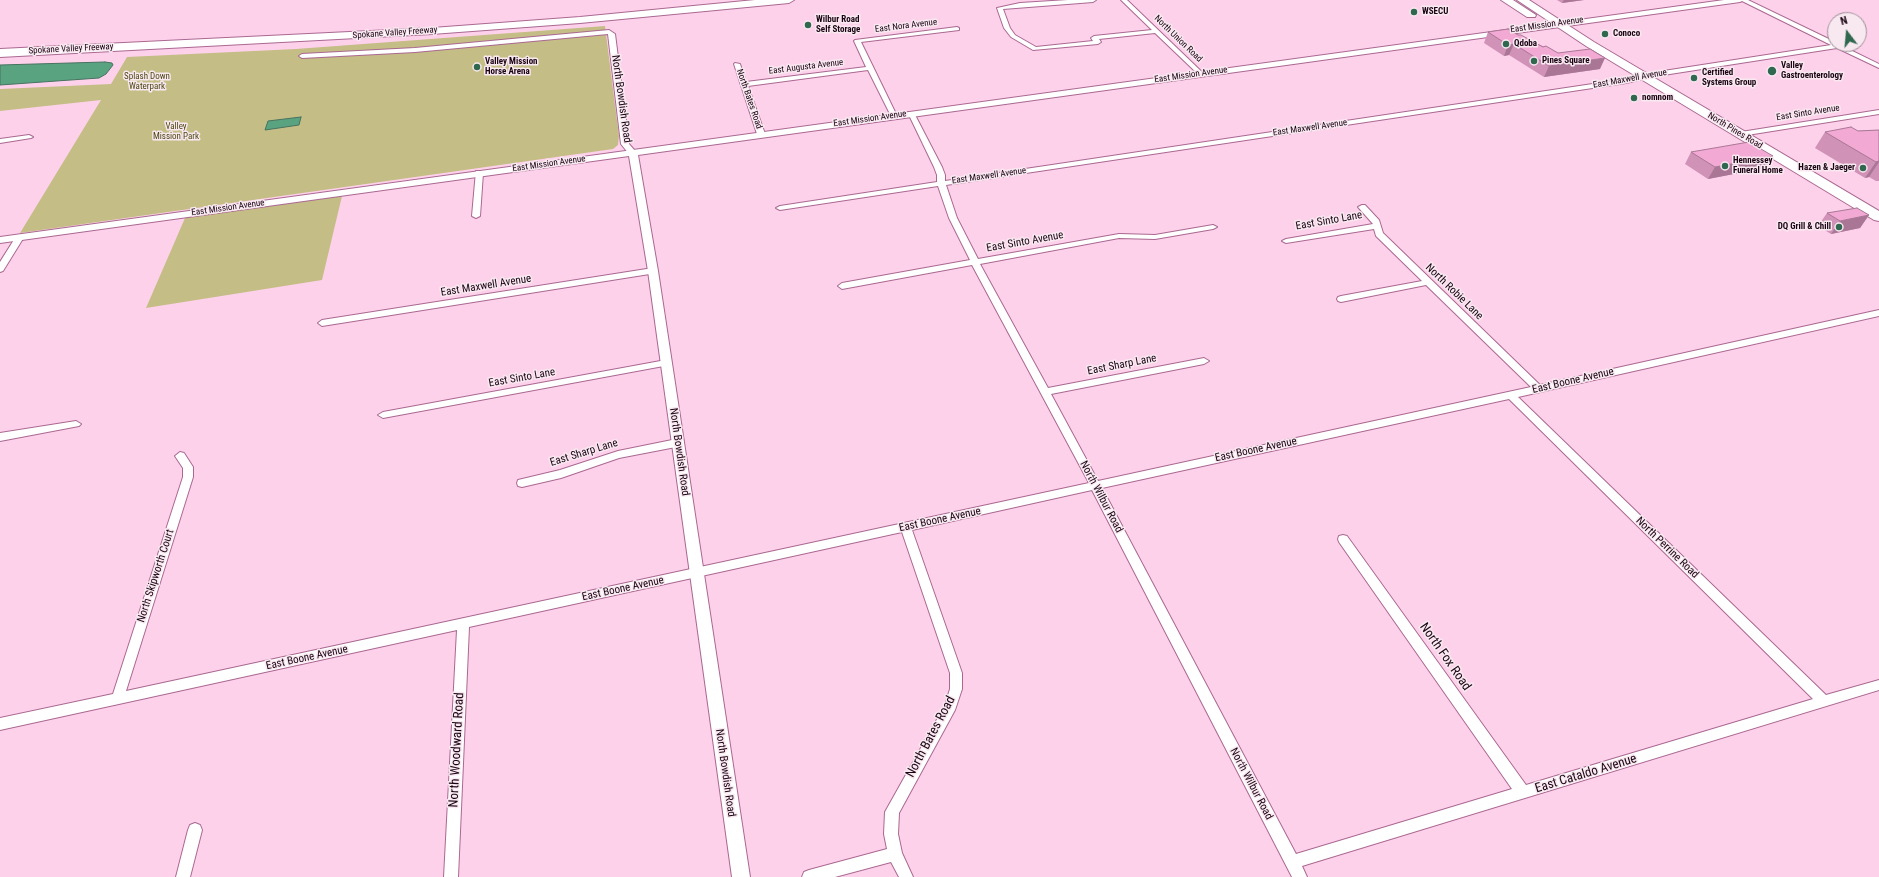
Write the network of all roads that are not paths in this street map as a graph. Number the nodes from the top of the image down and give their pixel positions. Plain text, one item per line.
1 (690, 0) edge
2 (789, 0) edge
3 (1094, 0) edge
4 (1124, 0) edge
5 (1506, 0) edge
6 (1522, 0) edge
7 (1741, 0) edge
8 (551, 11) dead end
9 (426, 20) dead end
10 (1560, 24) junction
11 (1548, 25) junction
12 (958, 29) dead end
13 (1157, 31) junction
14 (1827, 41) edge
15 (0, 43) edge
16 (1590, 44) junction
17 (1827, 48) edge
18 (1850, 52) edge
19 (0, 53) edge
20 (302, 56) dead end
21 (737, 64) dead end
22 (1879, 66) edge
23 (870, 68) junction
24 (1201, 74) junction
25 (1645, 77) junction
26 (745, 84) junction
27 (1879, 112) edge
28 (911, 113) junction
29 (894, 116) junction
30 (761, 134) junction
31 (1741, 134) junction
32 (29, 137) dead end
33 (0, 141) edge
34 (632, 152) junction
35 (479, 173) junction
36 (941, 183) junction
37 (1362, 207) dead end
38 (780, 208) dead end
39 (476, 216) dead end
40 (1879, 217) edge
41 (1377, 226) junction
42 (1213, 227) dead end
43 (20, 237) junction
44 (0, 240) edge
45 (1286, 241) dead end
46 (975, 262) junction
47 (0, 269) edge
48 (653, 270) junction
49 (1428, 282) junction
50 (842, 286) dead end
51 (1341, 299) dead end
52 (1879, 313) edge
53 (322, 323) dead end
54 (1204, 361) dead end
55 (666, 363) junction
56 (1538, 389) junction
57 (1045, 392) junction
58 (1511, 395) junction
59 (383, 415) dead end
60 (76, 424) dead end
61 (0, 437) edge
62 (677, 444) junction
63 (180, 456) dead end
64 (522, 483) dead end
65 (1095, 485) junction
66 (906, 527) junction
67 (1344, 539) dead end
68 (696, 573) junction
69 (463, 624) junction
70 (1879, 685) edge
71 (118, 698) junction
72 (1823, 702) junction
73 (0, 724) edge
74 (1523, 792) junction
75 (195, 830) dead end
76 (895, 854) junction
77 (1293, 862) junction
78 (184, 877) edge
79 (451, 877) edge
80 (741, 877) edge
81 (809, 877) edge
82 (906, 877) edge
83 (1300, 877) edge

1 - 8 highway
2 - 19 highway, Spokane Valley Freeway
3 - 13 street
4 - 13 street, North Union Road
5 - 11 main road, North Pines Road
6 - 10 main road, North Pines Road
7 - 10 street, East Mission Avenue
7 - 14 street
9 - 15 highway, Spokane Valley Freeway
10 - 11 street, East Mission Avenue
10 - 16 main road, North Pines Road
11 - 16 main road, North Pines Road
11 - 24 street, East Mission Avenue
12 - 23 street, East Nora Avenue
13 - 24 street, North Union Road
16 - 25 main road, North Pines Road
17 - 25 street, East Maxwell Avenue
18 - 22 street
20 - 34 street, North Bowdish Road
21 - 26 street, North Bates Road
23 - 26 street, East Augusta Avenue
23 - 29 street
24 - 28 street, East Mission Avenue
25 - 31 main road, North Pines Road
25 - 36 street, East Maxwell Avenue
26 - 30 street, North Bates Road
27 - 31 street, East Sinto Avenue
28 - 29 street, East Mission Avenue
28 - 36 street, North Wilbur Road
29 - 30 street, East Mission Avenue
30 - 34 street, East Mission Avenue
31 - 40 main road, North Pines Road
32 - 33 street
34 - 35 street, East Mission Avenue
34 - 48 street, North Bowdish Road
35 - 39 street
35 - 43 street, East Mission Avenue
36 - 38 street, East Maxwell Avenue
36 - 46 street, North Wilbur Road
37 - 41 street, North Robie Lane
41 - 45 street, East Sinto Lane
41 - 49 street, North Robie Lane
42 - 46 street, East Sinto Avenue
43 - 44 street, East Mission Avenue
43 - 47 street
46 - 50 street, East Sinto Avenue
46 - 57 street, North Wilbur Road
48 - 53 street, East Maxwell Avenue
48 - 55 street, North Bowdish Road
49 - 51 street
49 - 56 street, North Robie Lane
52 - 56 street, East Boone Avenue
54 - 57 street, East Sharp Lane
55 - 59 street, East Sinto Lane
55 - 62 street, North Bowdish Road
56 - 58 street, East Boone Avenue
57 - 65 street, North Wilbur Road
58 - 65 street, East Boone Avenue
58 - 72 street, North Perrine Road
60 - 61 street
62 - 64 street, East Sharp Lane
62 - 68 street, North Bowdish Road
63 - 71 street, North Skipworth Court
65 - 66 street, East Boone Avenue
65 - 77 street, North Wilbur Road
66 - 68 street, East Boone Avenue
66 - 76 street, North Bates Road
67 - 74 street, North Fox Road
68 - 69 street, East Boone Avenue
68 - 80 street, North Bowdish Road
69 - 71 street, East Boone Avenue
69 - 79 street, North Woodward Road
70 - 72 street, East Cataldo Avenue
71 - 73 street, East Boone Avenue
72 - 74 street, East Cataldo Avenue
74 - 77 street, East Cataldo Avenue
75 - 78 street
76 - 81 street
76 - 82 street, North Bates Road
77 - 83 street, North Wilbur Road

